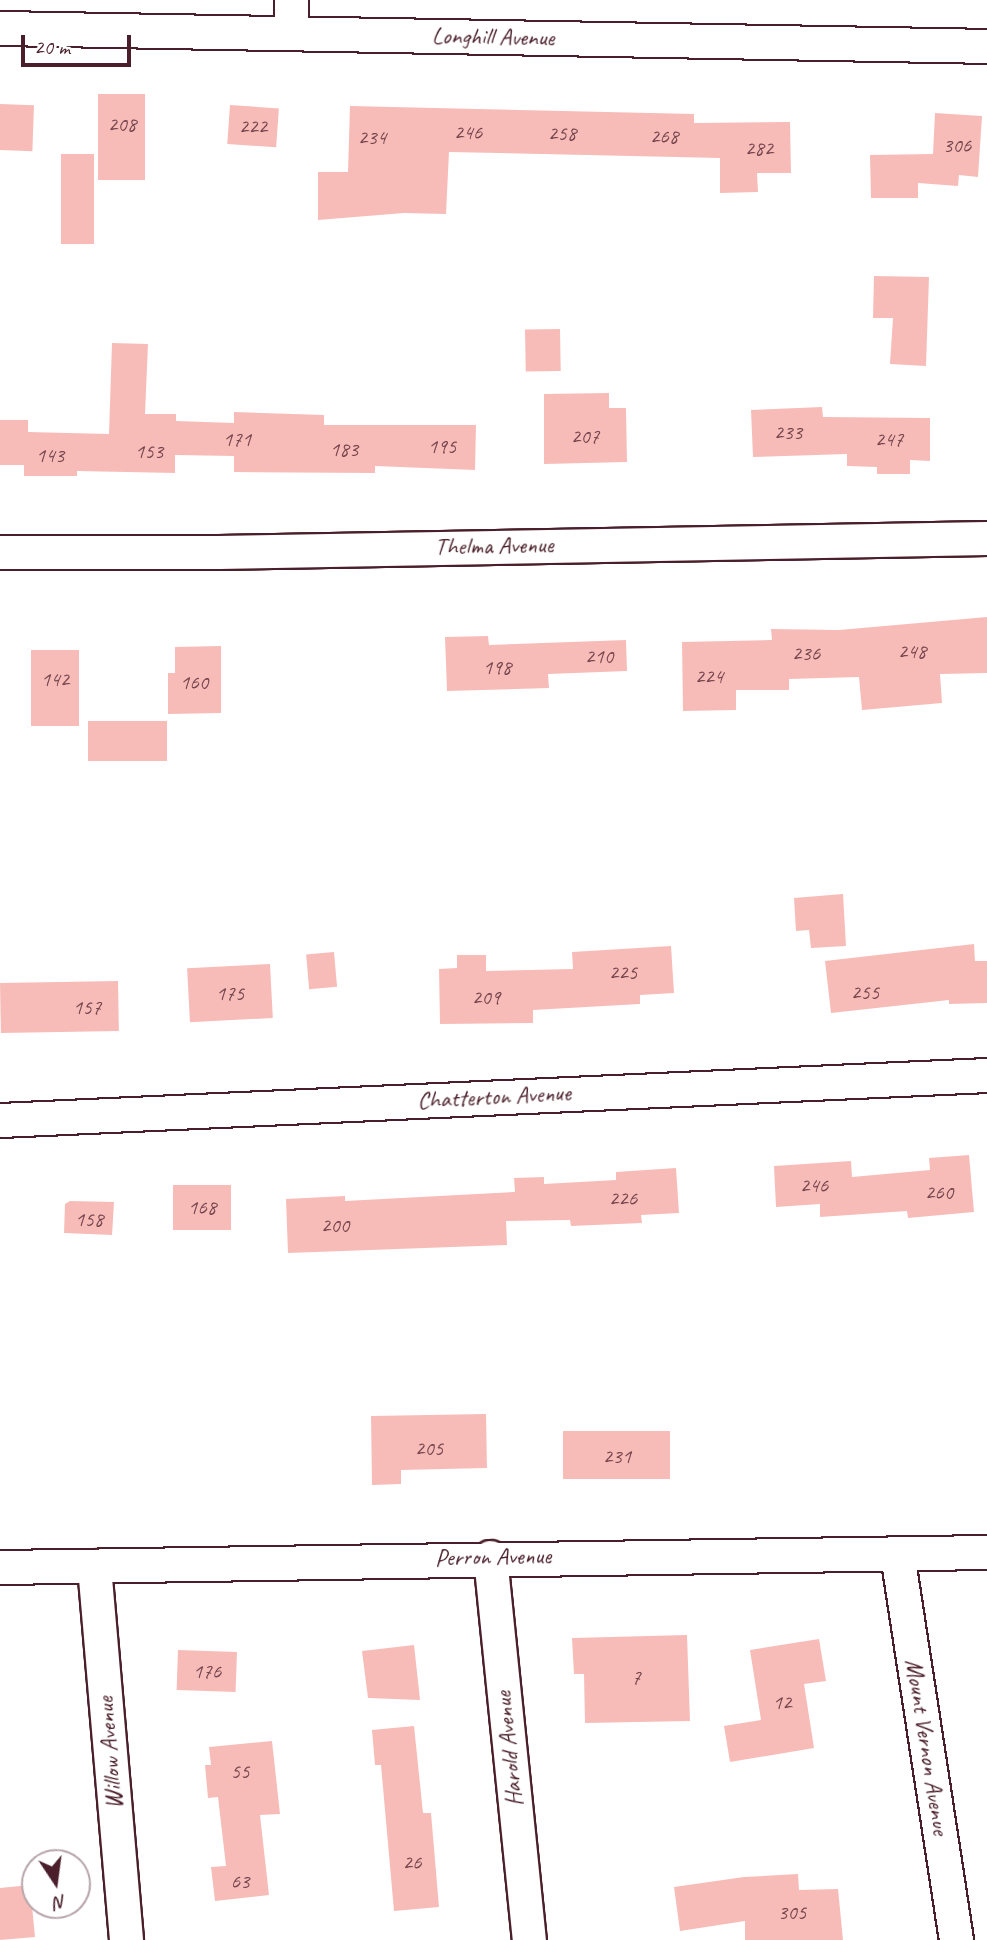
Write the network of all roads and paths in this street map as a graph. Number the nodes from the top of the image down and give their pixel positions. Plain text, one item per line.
1 (291, 0) edge
2 (0, 28) edge
3 (291, 33) junction
4 (987, 46) edge
5 (987, 538) edge
6 (0, 551) edge
7 (987, 1075) edge
8 (0, 1120) edge
9 (987, 1552) edge
10 (897, 1554) junction
11 (490, 1557) junction
12 (94, 1566) junction
13 (0, 1567) edge
14 (126, 1940) edge
15 (528, 1940) edge
16 (956, 1940) edge

1 - 3 street
2 - 3 street, Longhill Avenue
3 - 4 street, Longhill Avenue
5 - 6 street, Thelma Avenue
7 - 8 street, Chatterton Avenue
9 - 10 street, Perron Avenue
10 - 11 street, Perron Avenue
10 - 16 street, Mount Vernon Avenue
11 - 12 street, Perron Avenue
11 - 15 street, Harold Avenue
12 - 13 street, Perron Avenue
12 - 14 street, Willow Avenue

